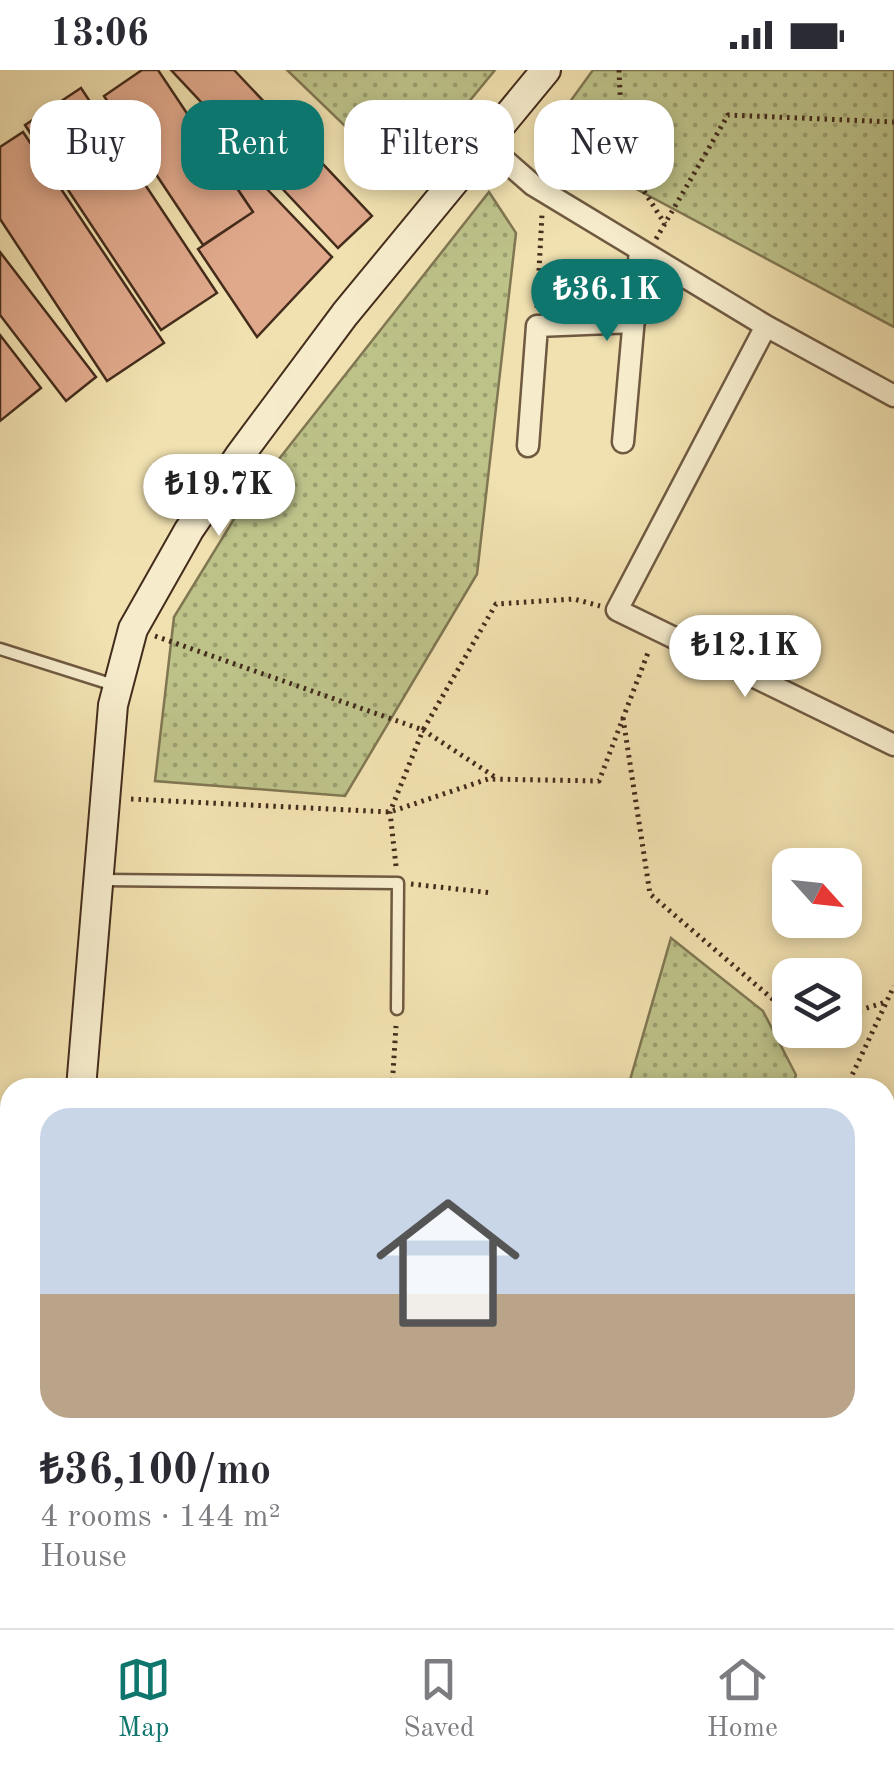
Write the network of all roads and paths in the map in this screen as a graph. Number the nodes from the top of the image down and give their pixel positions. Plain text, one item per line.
1 (546, 70) edge
2 (619, 70) edge
3 (514, 108) edge
4 (894, 122) edge
5 (514, 167) edge
6 (447, 190) edge
7 (543, 191) junction
8 (664, 224) junction
9 (644, 252) junction
10 (634, 322) junction
11 (537, 326) junction
12 (766, 326) junction
13 (894, 396) edge
14 (623, 442) dead end
15 (528, 446) dead end
16 (617, 610) junction
17 (134, 629) junction
18 (657, 630) junction
19 (0, 650) edge
20 (118, 687) junction
21 (623, 717) junction
22 (422, 730) junction
23 (894, 744) edge
24 (498, 779) junction
25 (104, 798) junction
26 (390, 812) junction
27 (96, 880) junction
28 (398, 883) junction
29 (493, 892) dead end
30 (894, 986) edge
31 (772, 999) edge
32 (886, 1002) junction
33 (397, 1009) joint
34 (862, 1010) edge
35 (82, 1078) edge
36 (393, 1078) edge
37 (851, 1078) edge

1 - 3 street
2 - 8 path
4 - 8 path
5 - 7 street
6 - 17 street
7 - 9 street
7 - 11 path
8 - 9 path
9 - 10 street
9 - 12 street
10 - 11 street
10 - 14 street
11 - 15 street
12 - 13 street
12 - 16 street
16 - 18 street
16 - 22 path
17 - 20 street
17 - 22 path
18 - 21 path
18 - 23 street
19 - 20 lane
20 - 25 street
21 - 24 path
21 - 31 path
22 - 24 path
22 - 26 path
24 - 26 path
25 - 26 path
25 - 27 street
26 - 28 path
27 - 28 lane
27 - 35 street
28 - 29 path
28 - 33 lane
30 - 32 path
32 - 34 path
32 - 37 path
33 - 36 path

